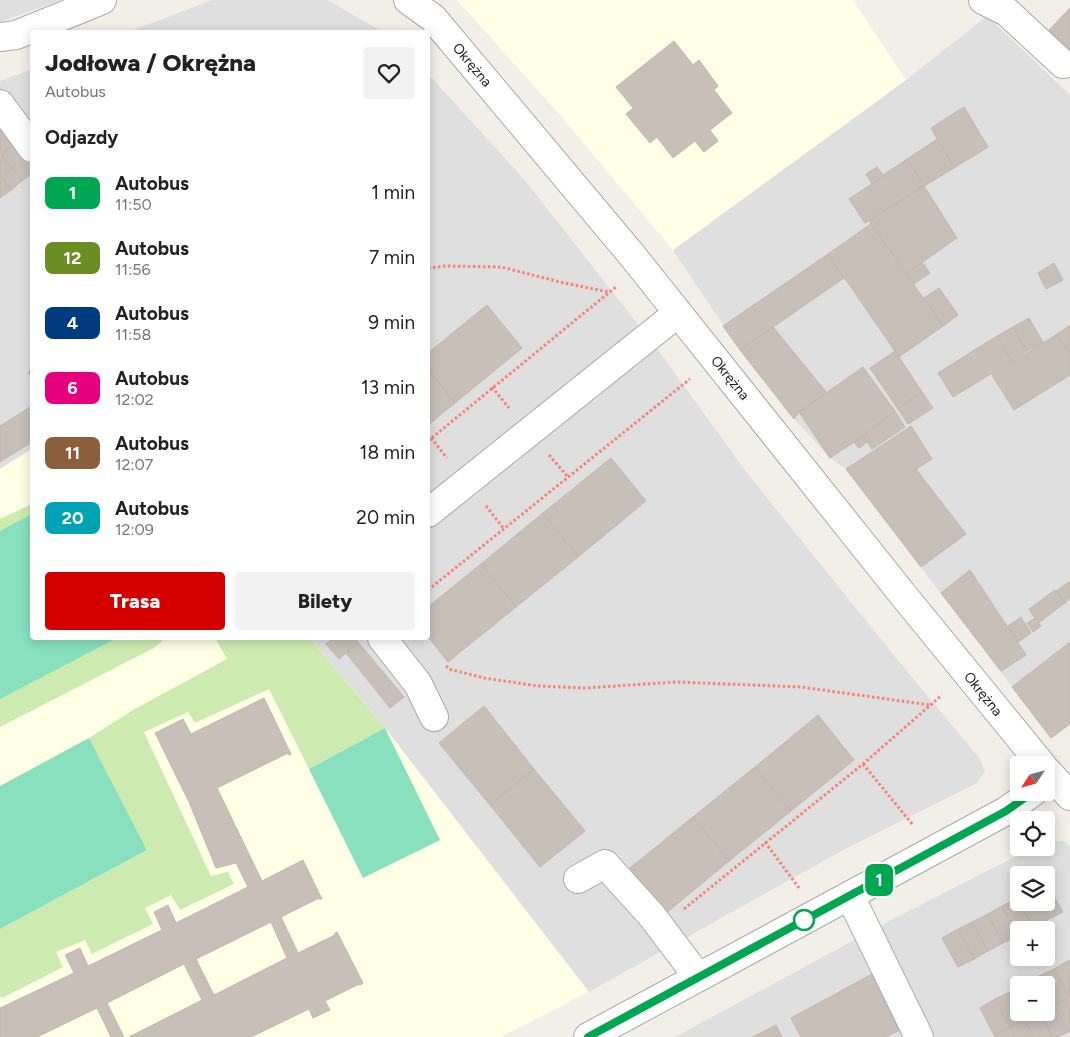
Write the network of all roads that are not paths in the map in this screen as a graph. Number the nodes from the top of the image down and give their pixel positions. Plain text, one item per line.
1 (102, 0) edge
2 (408, 0) edge
3 (983, 0) edge
4 (0, 37) edge
5 (1063, 64) dead end
6 (0, 104) edge
7 (30, 145) edge
8 (678, 313) junction
9 (430, 511) edge
10 (384, 640) edge
11 (434, 717) dead end
12 (1033, 756) edge
13 (1020, 801) edge
14 (578, 879) dead end
15 (850, 896) junction
16 (698, 977) junction
17 (588, 1037) edge
18 (919, 1037) edge

1 - 4 street
2 - 8 street, Okrężna
3 - 5 street
6 - 7 street
8 - 9 street
8 - 12 street, Okrężna
10 - 11 street
13 - 15 street
14 - 16 street
15 - 16 street
15 - 18 street
16 - 17 street

